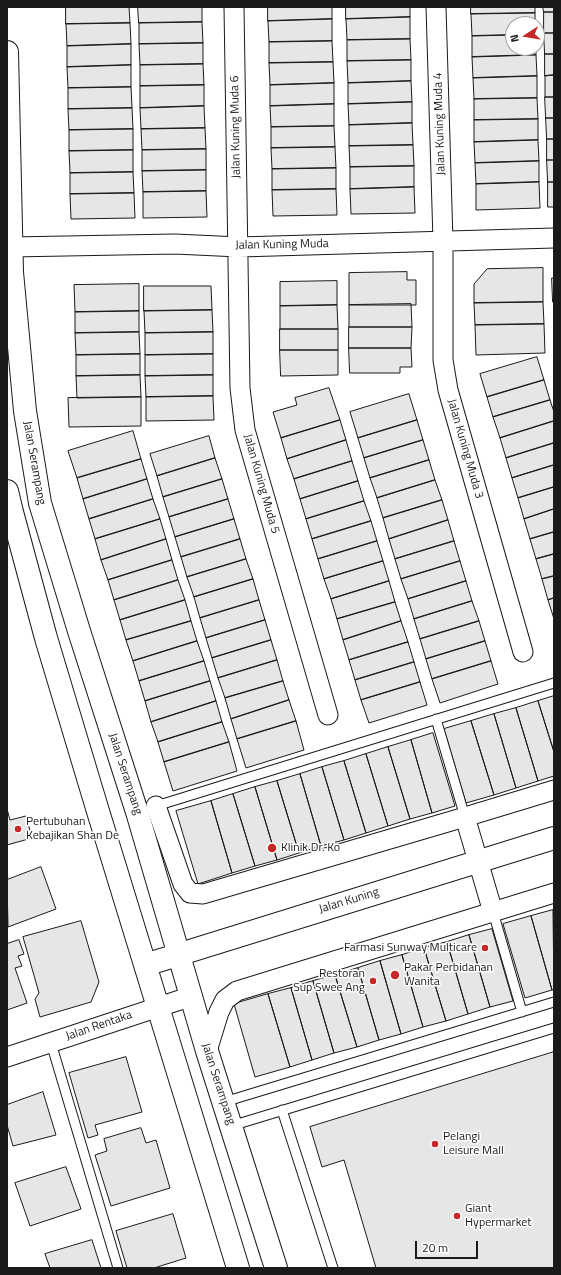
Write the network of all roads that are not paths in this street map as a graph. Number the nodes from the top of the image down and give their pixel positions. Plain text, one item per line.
1 (234, 7) edge
2 (436, 7) edge
3 (7, 52) edge
4 (554, 238) edge
5 (443, 241) junction
6 (11, 247) junction
7 (238, 247) junction
8 (12, 272) junction
9 (7, 354) edge
10 (7, 491) edge
11 (522, 652) dead end
12 (554, 683) edge
13 (328, 715) dead end
14 (436, 719) junction
15 (554, 790) edge
16 (156, 806) joint
17 (465, 818) junction
18 (554, 838) edge
19 (478, 862) junction
20 (554, 893) edge
21 (493, 912) junction
22 (180, 954) junction
23 (145, 965) junction
24 (192, 996) junction
25 (554, 1002) edge
26 (158, 1007) junction
27 (522, 1012) junction
28 (554, 1028) edge
29 (51, 1043) junction
30 (207, 1051) junction
31 (7, 1057) edge
32 (224, 1102) junction
33 (282, 1110) junction
34 (231, 1126) junction
35 (118, 1268) edge
36 (238, 1268) edge
37 (276, 1268) edge
38 (333, 1268) edge

1 - 7 street, Jalan Kuning Muda 6
2 - 5 street, Jalan Kuning Muda 4
3 - 6 main road, Jalan Serampang
4 - 5 street, Jalan Kuning Muda
5 - 7 street, Jalan Kuning Muda
5 - 11 street, Jalan Kuning Muda 3
6 - 7 street, Jalan Kuning Muda
6 - 8 main road, Jalan Serampang
7 - 13 street, Jalan Kuning Muda 5
8 - 9 main road, Jalan Serampang
8 - 22 main road, Jalan Serampang
10 - 23 main road
12 - 14 lane
14 - 16 lane
14 - 17 lane
15 - 17 street
16 - 17 street
17 - 19 street
18 - 19 main road, Jalan Kuning
19 - 21 street
19 - 22 main road, Jalan Kuning
20 - 21 street
21 - 27 lane
21 - 30 street
22 - 23 main road, Jalan Kuning
22 - 24 main road, Jalan Serampang
23 - 26 main road
24 - 26 street, Jalan Rentaka
24 - 30 main road, Jalan Serampang
25 - 27 lane
26 - 29 street, Jalan Rentaka
26 - 36 main road
27 - 32 lane
28 - 33 lane
29 - 31 street, Jalan Rentaka
29 - 35 lane
30 - 32 main road, Jalan Serampang
32 - 34 main road, Jalan Serampang
33 - 34 lane
33 - 38 lane
34 - 37 main road, Jalan Serampang

